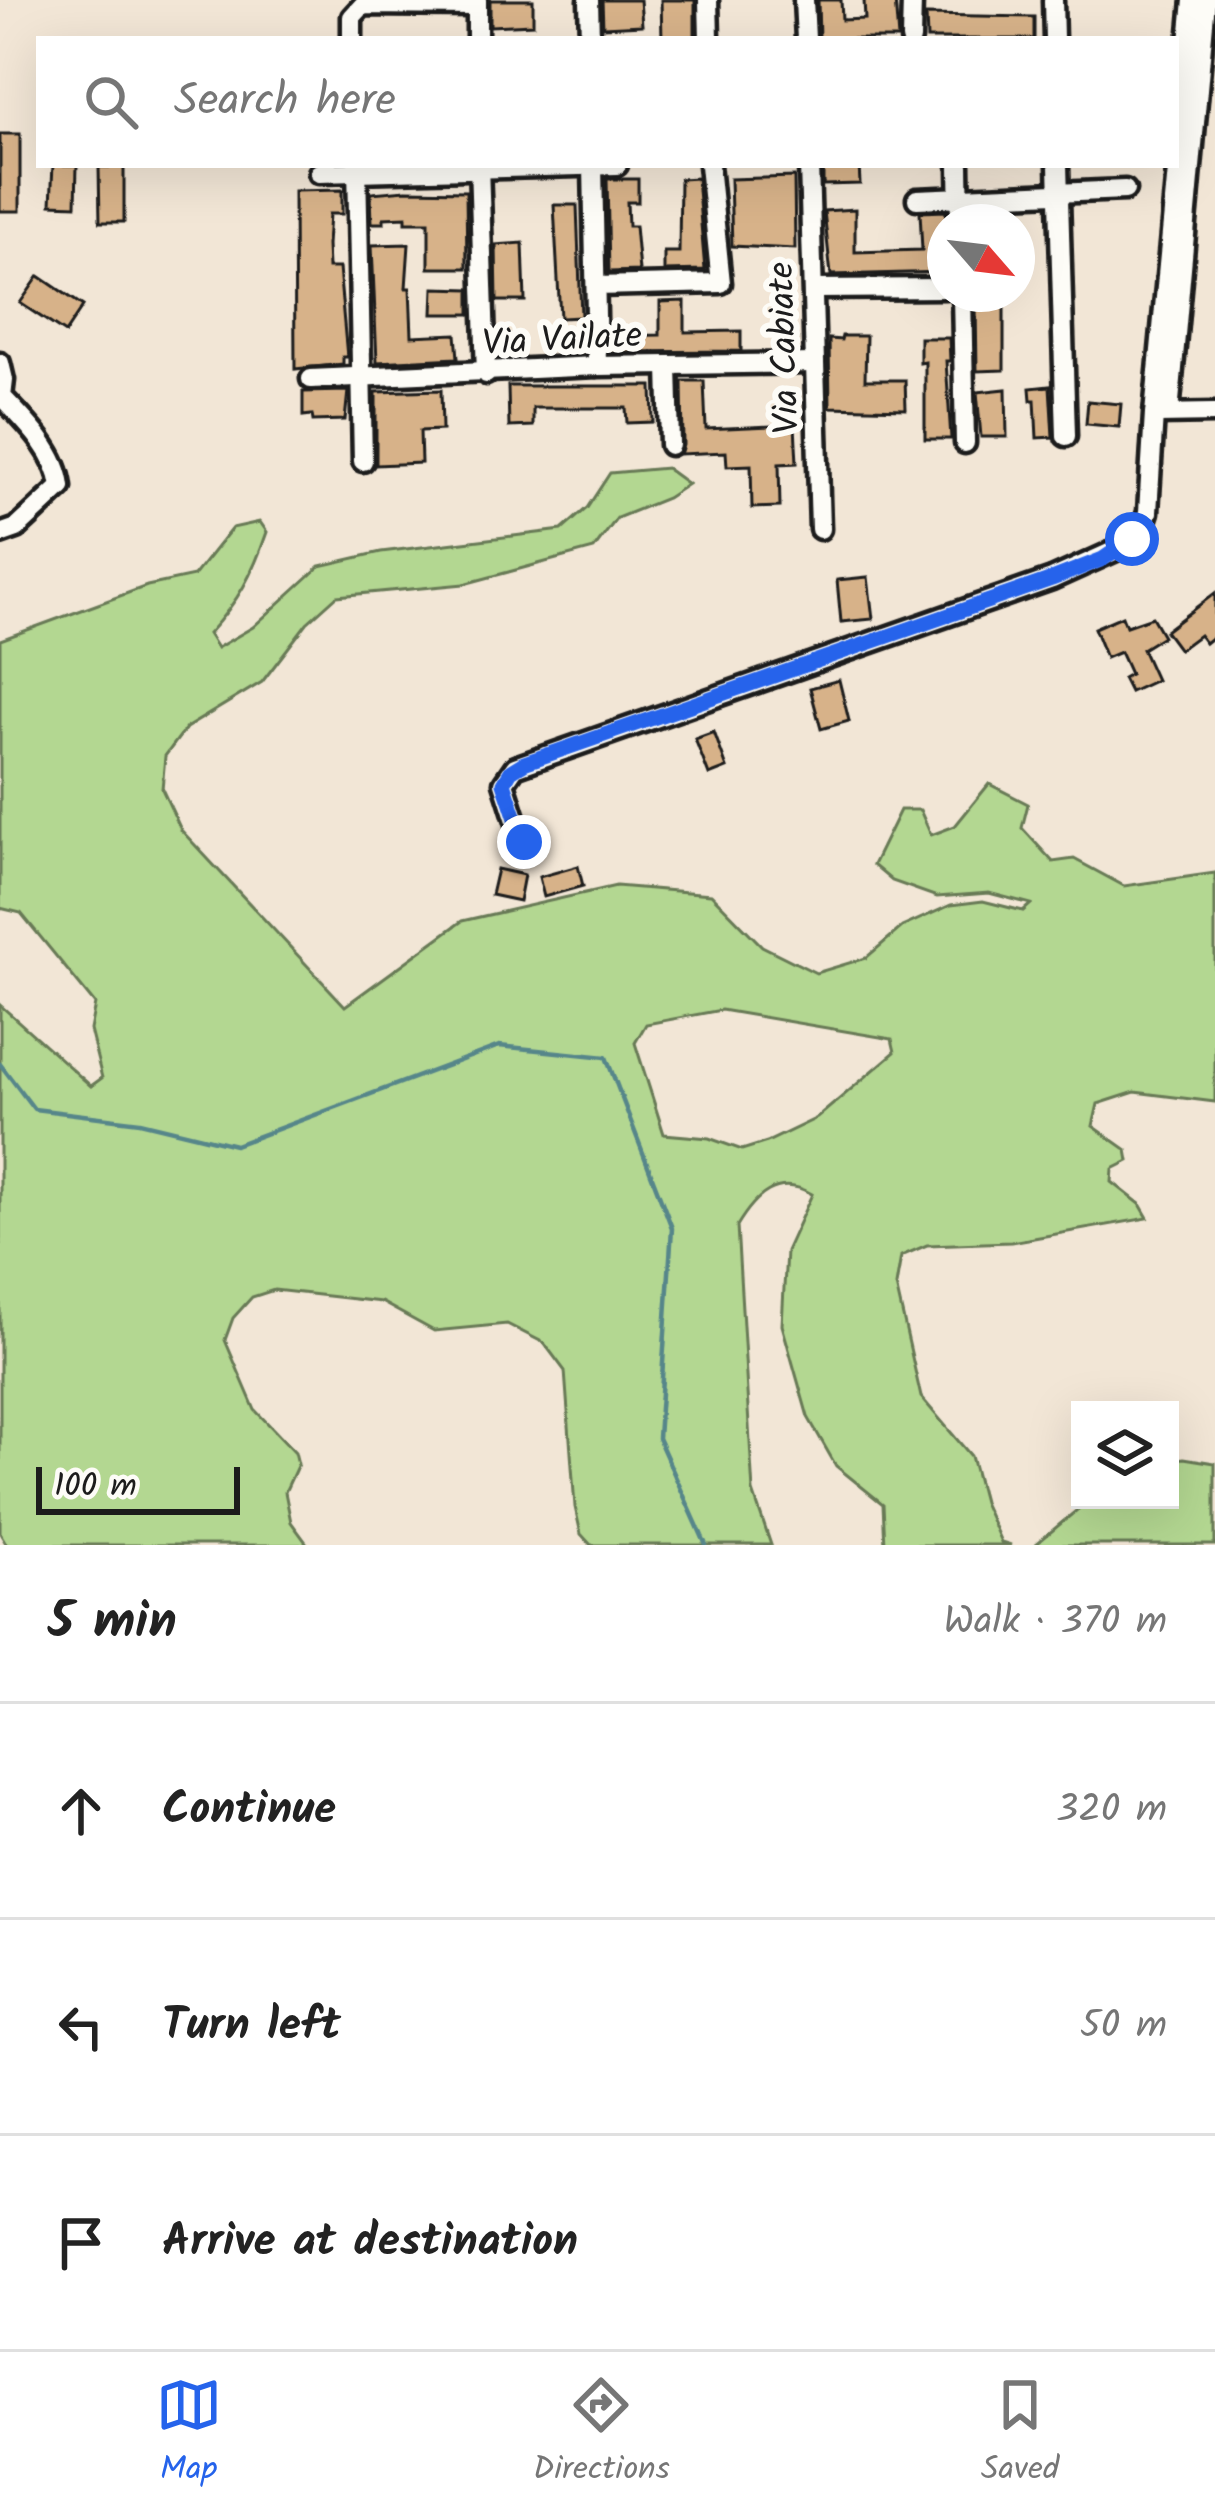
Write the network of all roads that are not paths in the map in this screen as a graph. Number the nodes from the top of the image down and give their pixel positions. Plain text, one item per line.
1 (589, 0) edge
2 (709, 0) edge
3 (804, 0) edge
4 (912, 0) edge
5 (1053, 0) edge
6 (1193, 0) edge
7 (1206, 0) edge
8 (477, 3) edge
9 (352, 36) edge
10 (477, 36) edge
11 (590, 36) edge
12 (709, 36) edge
13 (806, 36) edge
14 (911, 36) edge
15 (1054, 36) edge
16 (418, 168) edge
17 (479, 168) edge
18 (593, 168) edge
19 (709, 168) edge
20 (809, 168) edge
21 (959, 168) edge
22 (1058, 168) edge
23 (357, 169) edge
24 (319, 173) dead end
25 (1126, 190) dead end
26 (1058, 193) junction
27 (960, 196) junction
28 (917, 199) dead end
29 (960, 204) edge
30 (596, 286) junction
31 (814, 289) junction
32 (927, 289) edge
33 (962, 312) edge
34 (0, 363) edge
35 (815, 363) junction
36 (668, 365) junction
37 (597, 366) junction
38 (485, 374) junction
39 (363, 378) junction
40 (311, 380) dead end
41 (1215, 413) edge
42 (1162, 414) junction
43 (1066, 436) dead end
44 (964, 442) dead end
45 (670, 445) dead end
46 (363, 461) dead end
47 (820, 529) dead end
48 (0, 534) edge
49 (526, 851) dead end

1 - 11 street
2 - 12 street
3 - 13 street
4 - 14 street
5 - 15 street
6 - 42 street
7 - 42 street
8 - 9 street
8 - 10 street
16 - 23 street
17 - 38 street
18 - 30 street
19 - 30 street
20 - 31 street, Via Cabiate
21 - 27 street
22 - 26 street
23 - 24 street
23 - 39 street
25 - 26 street
26 - 27 street
26 - 43 street
27 - 28 street
27 - 29 street
30 - 37 street
31 - 32 street
31 - 35 street, Via Cabiate
33 - 44 street
34 - 48 street
35 - 36 street, Via Vailate
35 - 47 street, Via Cabiate
36 - 37 street, Via Vailate
36 - 45 street
37 - 38 street, Via Vailate
38 - 39 street, Via Vailate
39 - 40 street, Via Vailate
39 - 46 street
41 - 42 street
42 - 49 street

